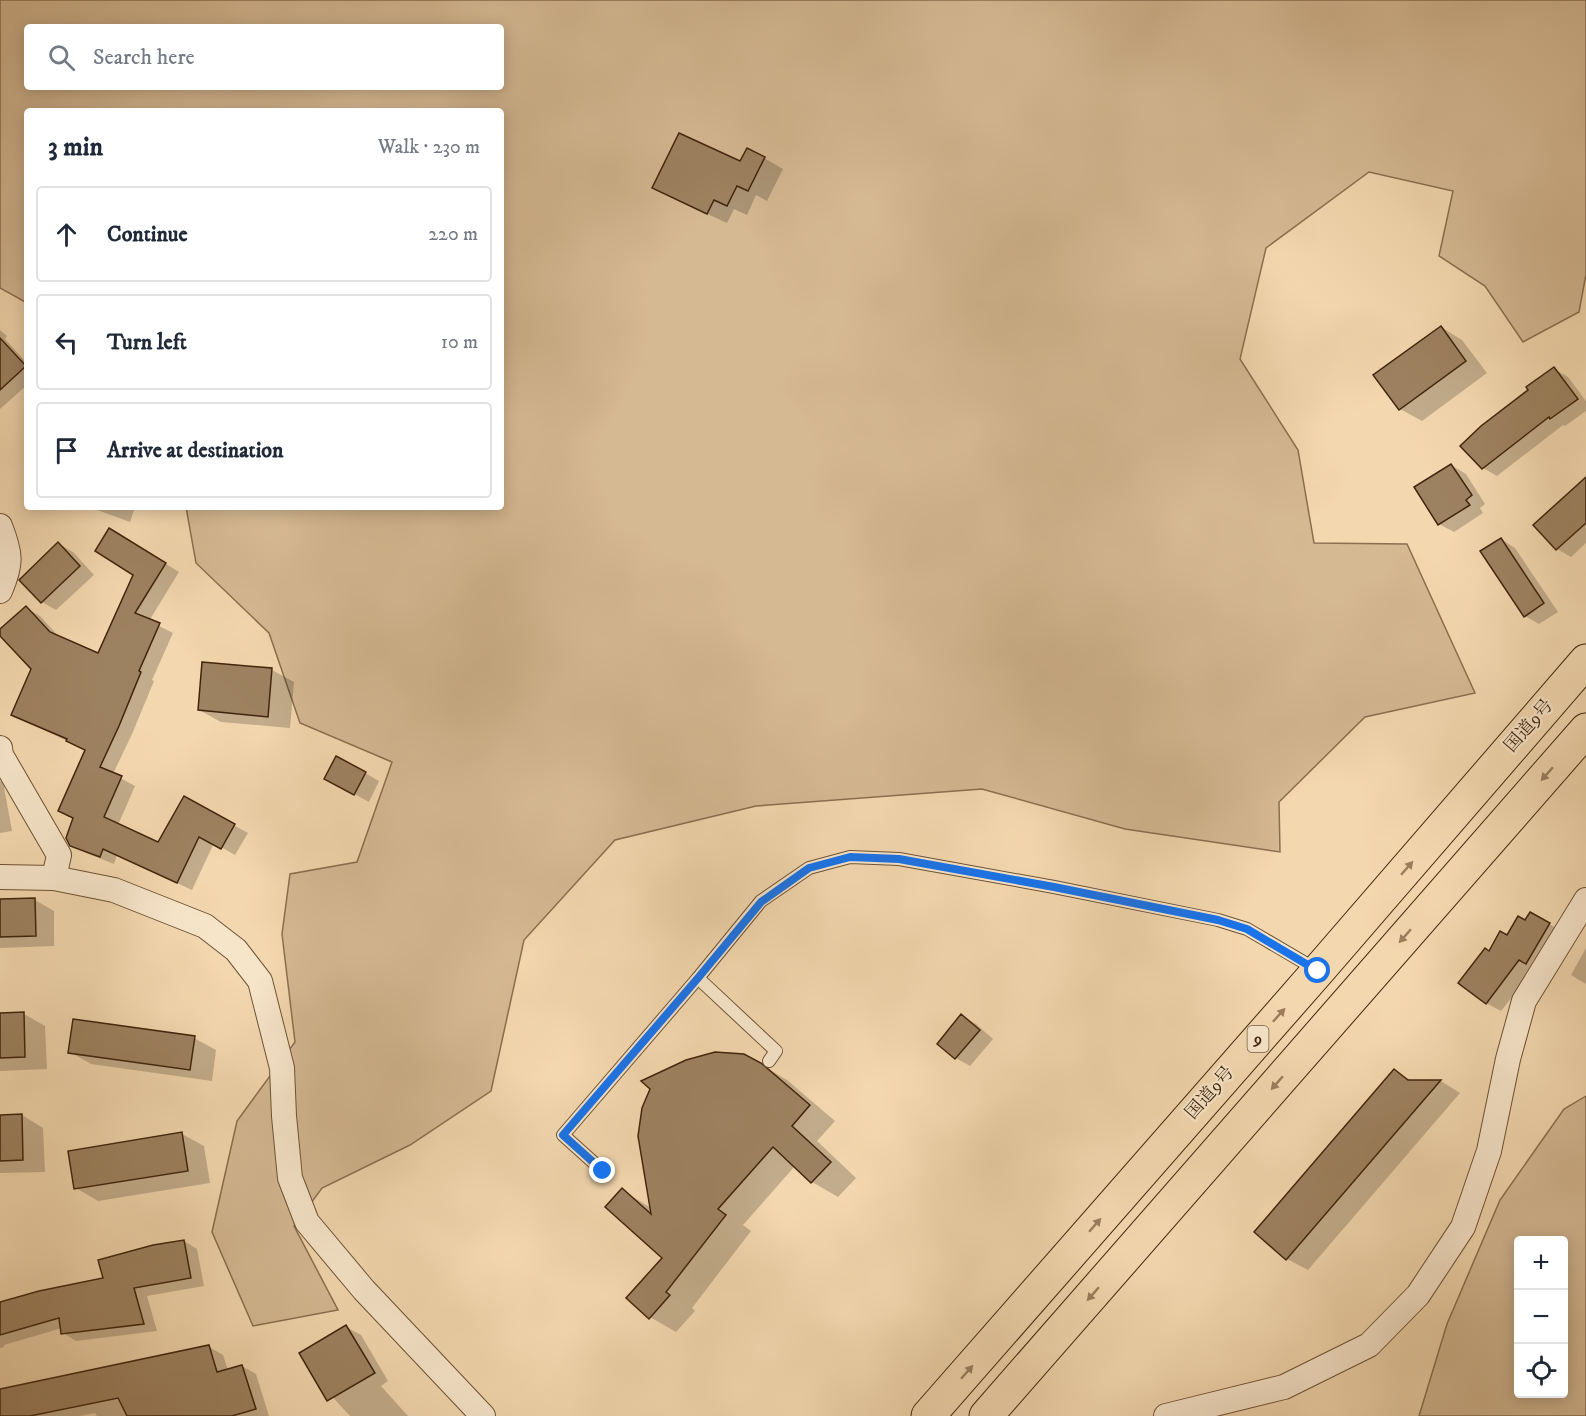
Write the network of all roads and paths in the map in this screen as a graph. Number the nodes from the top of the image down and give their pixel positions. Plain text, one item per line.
1 (0, 526) edge
2 (0, 591) edge
3 (1586, 661) edge
4 (1586, 730) edge
5 (0, 748) edge
6 (0, 877) edge
7 (54, 878) junction
8 (1586, 900) edge
9 (1318, 971) junction
10 (698, 978) junction
11 (769, 1061) dead end
12 (603, 1171) dead end
13 (483, 1416) edge
14 (928, 1416) edge
15 (986, 1416) edge
16 (1166, 1416) edge

1 - 2 street
9 -> 3 highway, 国道9号 / 9
4 -> 15 highway, 9
5 - 7 street
6 - 7 street
7 - 13 street
8 - 16 street
9 - 10 lane
14 -> 9 highway, 国道9号 / 9
10 - 11 lane
10 - 12 lane

